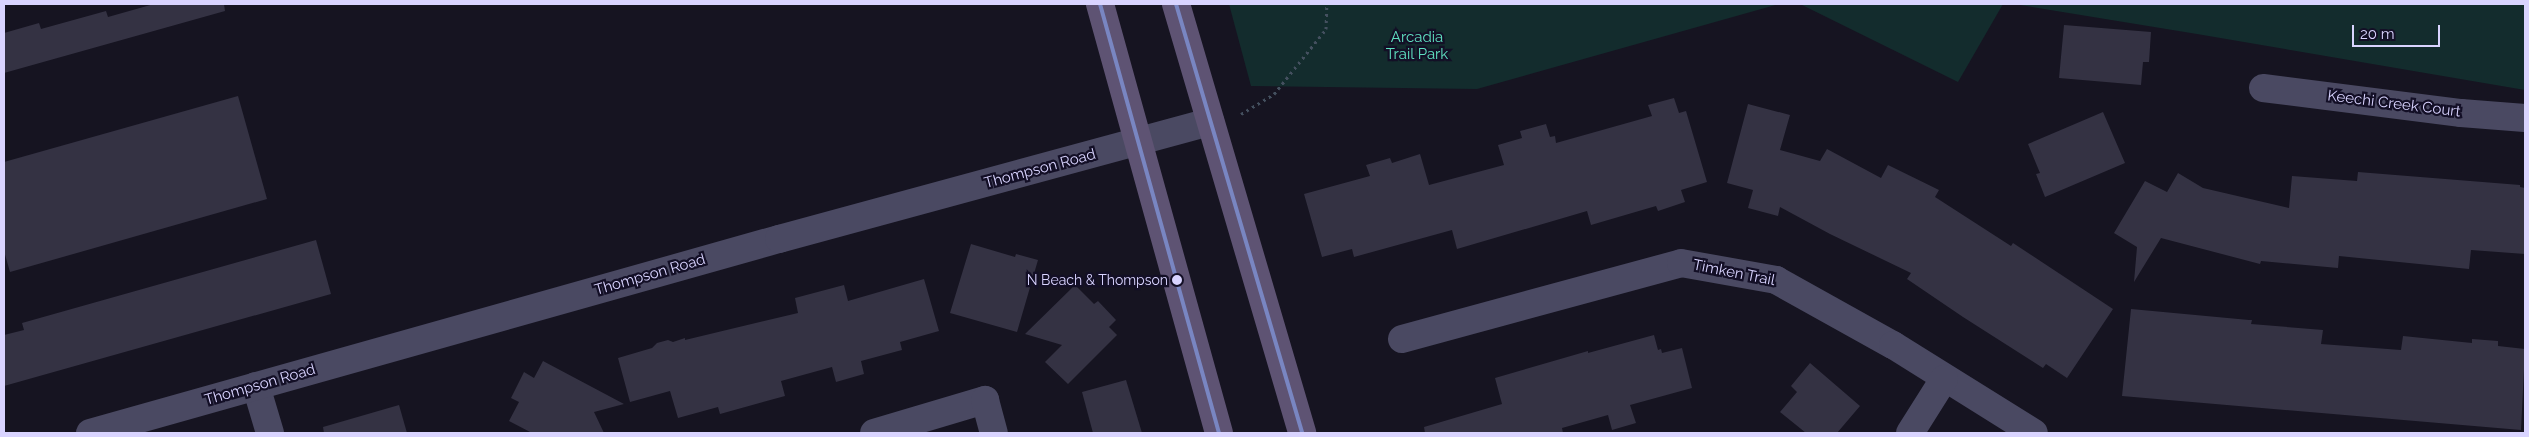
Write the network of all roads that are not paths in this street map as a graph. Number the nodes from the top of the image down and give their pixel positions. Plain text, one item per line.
1 (1100, 4) edge
2 (1176, 4) edge
3 (2263, 88) dead end
4 (2525, 118) edge
5 (1210, 122) junction
6 (1139, 142) junction
7 (1402, 339) dead end
8 (1944, 379) junction
9 (256, 386) junction
10 (90, 433) edge
11 (270, 433) edge
12 (874, 433) edge
13 (994, 433) edge
14 (1219, 433) edge
15 (1302, 433) edge
16 (1910, 433) edge
17 (2034, 433) edge

1 - 6 main road
2 - 5 main road
3 - 4 street, Keechi Creek Court
5 - 6 street, Thompson Road
5 - 15 main road
6 - 9 street, Thompson Road
6 - 14 main road
7 - 8 street, Timken Trail
8 - 16 street
8 - 17 street, Timken Trail
9 - 10 street, Thompson Road
9 - 11 street
12 - 13 street

